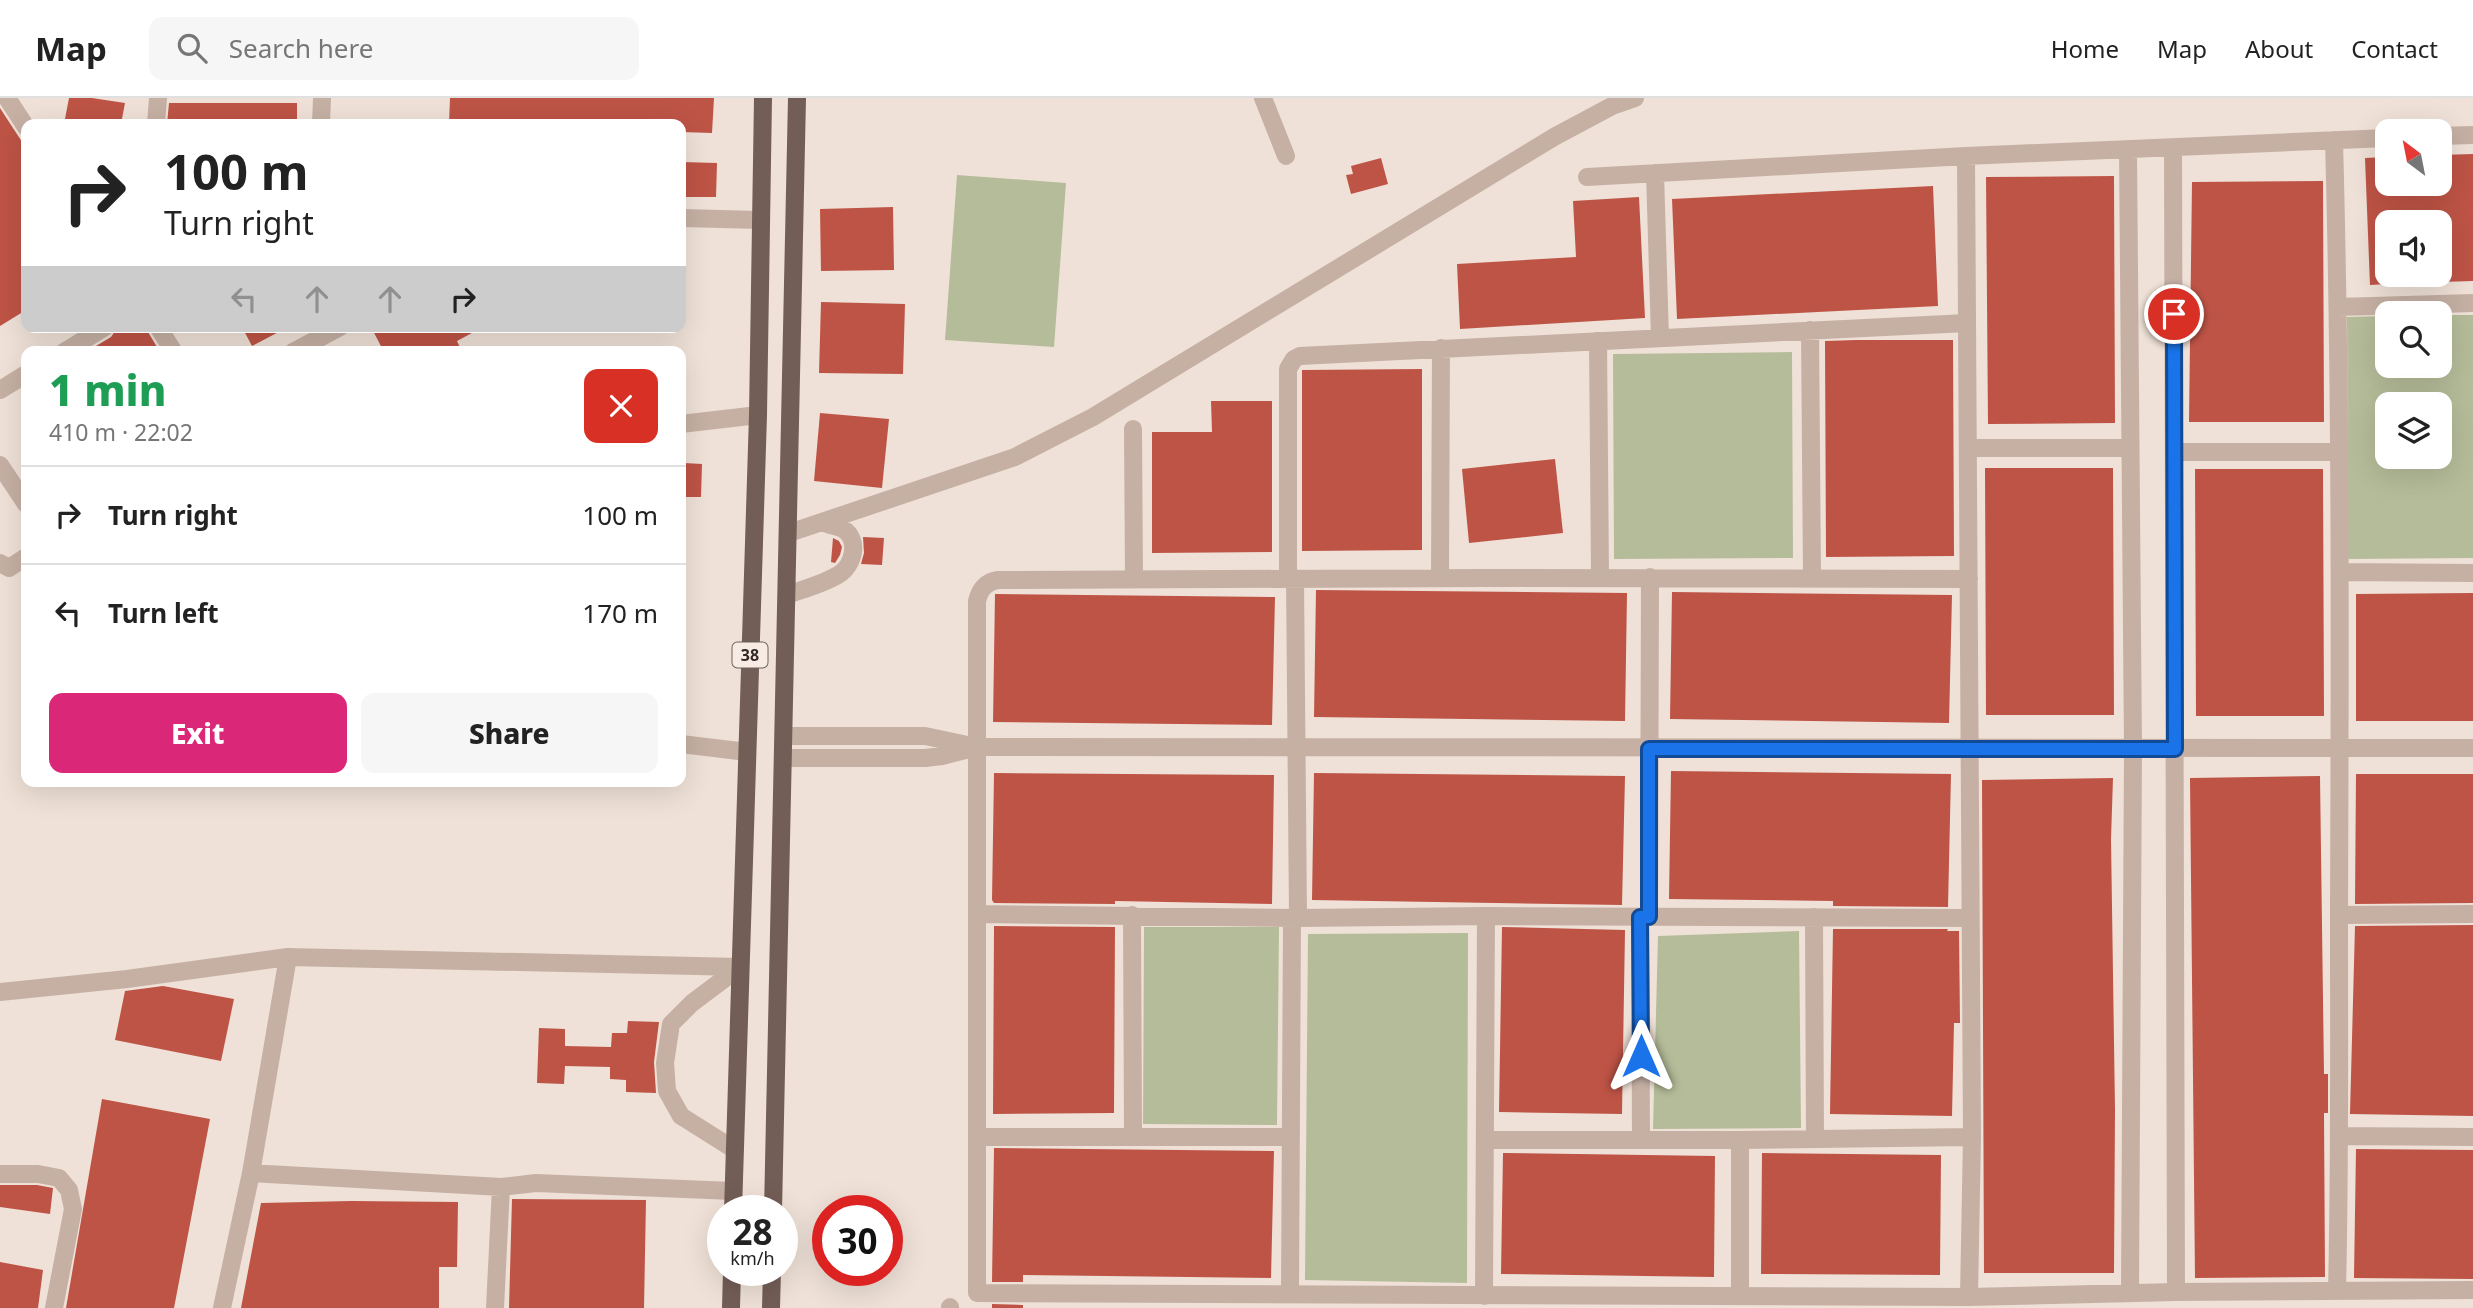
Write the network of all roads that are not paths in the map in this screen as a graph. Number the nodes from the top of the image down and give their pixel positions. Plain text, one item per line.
1 (7, 98) edge
2 (158, 98) edge
3 (322, 98) edge
4 (763, 98) edge
5 (797, 98) edge
6 (1263, 98) edge
7 (1635, 98) edge
8 (21, 119) edge
9 (156, 119) edge
10 (321, 119) edge
11 (2473, 135) edge
12 (2452, 136) edge
13 (2375, 138) edge
14 (2334, 140) junction
15 (2173, 148) junction
16 (2128, 149) junction
17 (1286, 156) dead end
18 (1966, 156) junction
19 (1655, 173) junction
20 (1587, 177) dead end
21 (686, 218) edge
22 (760, 219) junction
23 (2473, 303) edge
24 (2338, 307) junction
25 (1967, 323) junction
26 (1810, 330) junction
27 (95, 333) edge
28 (329, 333) edge
29 (1660, 338) junction
30 (1598, 341) junction
31 (74, 346) edge
32 (304, 346) edge
33 (1441, 348) junction
34 (21, 377) edge
35 (0, 390) edge
36 (758, 415) junction
37 (686, 423) edge
38 (1133, 429) dead end
39 (1968, 448) junction
40 (2129, 448) junction
41 (2174, 452) junction
42 (2338, 452) junction
43 (0, 465) edge
44 (21, 493) edge
45 (822, 522) junction
46 (789, 533) junction
47 (21, 559) edge
48 (3, 568) edge
49 (2340, 572) junction
50 (2473, 573) edge
51 (1600, 576) junction
52 (1650, 577) junction
53 (1292, 578) junction
54 (1440, 578) junction
55 (1812, 578) junction
56 (1134, 579) junction
57 (1969, 579) junction
58 (788, 596) junction
59 (785, 736) junction
60 (686, 745) edge
61 (1298, 746) junction
62 (976, 747) junction
63 (2133, 748) junction
64 (2341, 748) junction
65 (2473, 748) edge
66 (1649, 749) junction
67 (1970, 749) junction
68 (2175, 749) junction
69 (747, 752) junction
70 (783, 758) junction
71 (977, 914) junction
72 (2473, 914) edge
73 (1132, 915) junction
74 (2339, 915) junction
75 (1486, 916) junction
76 (1644, 917) junction
77 (1814, 917) junction
78 (1295, 918) junction
79 (1969, 918) junction
80 (288, 957) junction
81 (740, 967) junction
82 (0, 992) edge
83 (1133, 1135) junction
84 (2340, 1136) junction
85 (978, 1137) junction
86 (1290, 1137) junction
87 (1972, 1137) junction
88 (1815, 1138) junction
89 (2473, 1138) edge
90 (1641, 1139) junction
91 (1485, 1140) junction
92 (1740, 1140) junction
93 (735, 1150) junction
94 (251, 1173) junction
95 (0, 1174) edge
96 (501, 1187) junction
97 (733, 1191) junction
98 (733, 1195) edge
99 (773, 1195) edge
100 (732, 1286) edge
101 (772, 1286) edge
102 (2473, 1290) edge
103 (2337, 1291) junction
104 (2176, 1292) junction
105 (1290, 1293) junction
106 (2130, 1293) junction
107 (1740, 1295) junction
108 (1484, 1296) junction
109 (1969, 1297) junction
110 (54, 1308) edge
111 (222, 1308) edge
112 (495, 1308) edge
113 (731, 1308) edge
114 (771, 1308) edge

1 - 8 street
2 - 9 street
3 - 10 street
4 - 22 main road, 38
5 - 46 main road, 38
6 - 17 street
7 - 45 street
11 - 12 street
13 - 14 street
14 - 15 street
14 - 24 street
15 - 16 street
15 - 41 street
16 - 18 street
16 - 40 street
18 - 19 street
18 - 25 street
19 - 20 street
19 - 29 street
21 - 22 street
22 - 36 main road, 38
23 - 24 street
24 - 42 street
25 - 26 street
25 - 39 street
26 - 29 street
26 - 55 street
27 - 31 street
28 - 32 street
29 - 30 street
30 - 33 street
30 - 51 street
33 - 53 street
33 - 54 street
34 - 35 street
36 - 37 street
36 - 69 main road, 38
38 - 56 street
39 - 40 street
39 - 57 street
40 - 63 street
41 - 42 street
41 - 68 street
42 - 49 street
43 - 44 street
45 - 46 street
45 - 58 street
46 - 58 main road, 38
47 - 48 street
49 - 50 street
49 - 64 street
51 - 52 street
51 - 54 street
52 - 55 street
52 - 66 street
53 - 54 street
53 - 56 street
53 - 61 street
55 - 57 street
56 - 62 street
57 - 67 street
58 - 59 main road, 38
59 - 62 street
59 - 70 main road, 38
60 - 69 street
61 - 62 street
61 - 66 street
61 - 78 street
62 - 70 street
62 - 71 street
63 - 67 street
63 - 68 street
63 - 106 street
64 - 65 street
64 - 68 street
64 - 74 street
66 - 67 street
66 - 76 street
67 - 79 street
68 - 104 street
69 - 81 main road, 38
70 - 99 main road, 38
71 - 73 street
71 - 85 street
72 - 74 street
73 - 78 street
73 - 83 street
74 - 84 street
75 - 76 street
75 - 78 street
75 - 91 street
76 - 77 street
76 - 90 street
77 - 79 street
77 - 88 street
78 - 86 street
79 - 87 street
80 - 81 street
80 - 82 street
80 - 94 street
81 - 93 main road, 38
81 - 93 street
83 - 85 street
83 - 86 street
84 - 89 street
84 - 103 street
85 - 105 street
86 - 105 street
87 - 88 street
87 - 109 street
88 - 92 street
90 - 91 street
90 - 92 street
91 - 108 street
92 - 107 street
93 - 97 main road, 38
94 - 96 street
94 - 111 street
95 - 110 street
96 - 97 street
96 - 112 street
97 - 98 main road, 38
100 - 113 main road
101 - 114 main road
102 - 103 street
103 - 104 street
104 - 106 street
105 - 108 street
106 - 109 street
107 - 108 street
107 - 109 street

